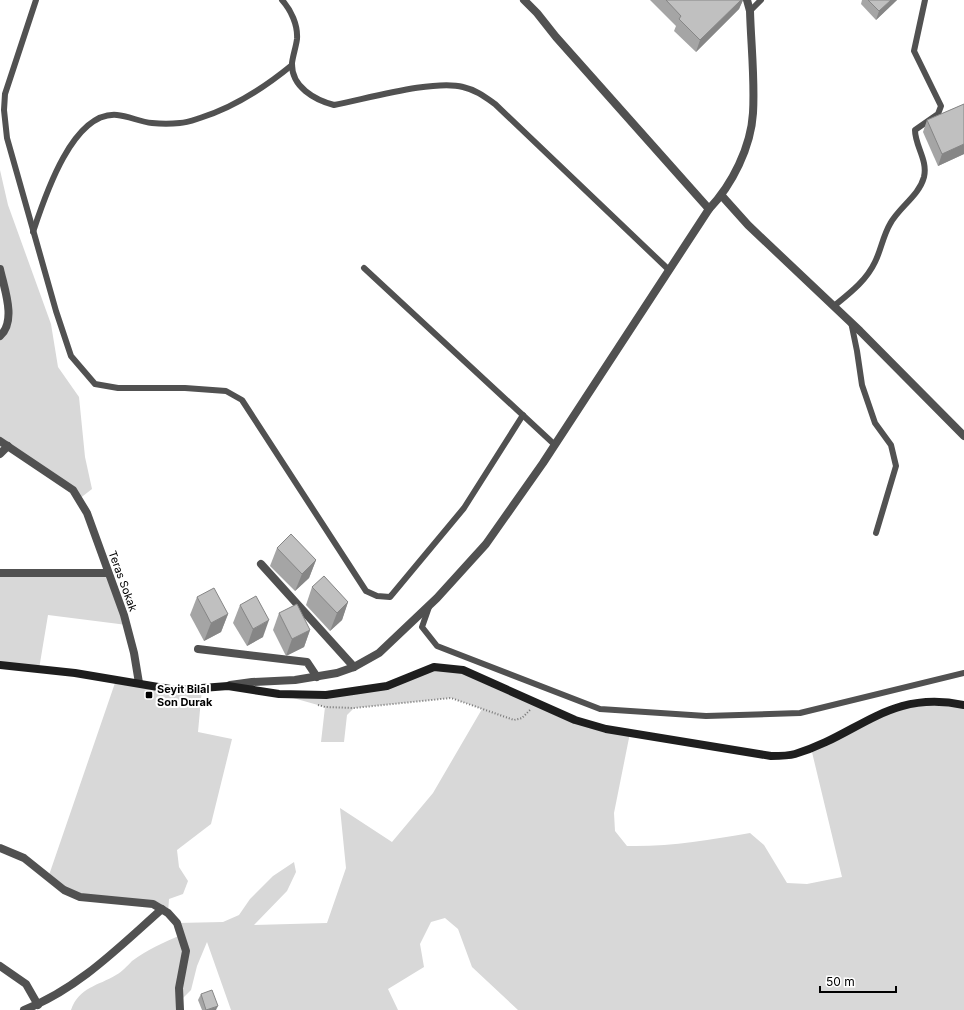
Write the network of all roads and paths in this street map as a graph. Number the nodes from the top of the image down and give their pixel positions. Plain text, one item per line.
1 (36, 0) edge
2 (282, 0) edge
3 (524, 0) edge
4 (747, 0) edge
5 (761, 0) edge
6 (925, 0) edge
7 (750, 11) junction
8 (292, 65) junction
9 (722, 196) junction
10 (709, 209) junction
11 (33, 232) junction
12 (364, 268) dead end
13 (0, 269) edge
14 (669, 270) junction
15 (834, 306) junction
16 (851, 322) junction
17 (0, 336) edge
18 (523, 415) junction
19 (964, 436) edge
20 (0, 441) edge
21 (555, 445) junction
22 (8, 446) junction
23 (0, 454) edge
24 (876, 533) dead end
25 (261, 564) dead end
26 (108, 573) junction
27 (0, 574) edge
28 (429, 606) junction
29 (198, 649) dead end
30 (0, 664) edge
31 (354, 668) junction
32 (964, 673) edge
33 (317, 677) junction
34 (139, 683) junction
35 (228, 686) junction
36 (538, 703) junction
37 (964, 704) edge
38 (318, 705) dead end
39 (0, 848) edge
40 (162, 909) junction
41 (0, 966) edge
42 (38, 1005) junction
43 (24, 1010) edge
44 (180, 1010) edge

1 - 11 lane
2 - 8 lane
3 - 10 street
4 - 7 street
5 - 7 lane
6 - 15 lane
7 - 9 street
8 - 11 lane
8 - 14 lane
9 - 10 street
9 - 15 street
10 - 14 street
11 - 18 lane
12 - 18 lane
13 - 17 street
14 - 21 street
15 - 16 street
16 - 19 street
16 - 24 lane
18 - 21 lane
20 - 22 street
21 - 28 street
22 - 23 street
22 - 26 street, Teras Sokak
25 - 31 street
26 - 27 street
26 - 34 street, Teras Sokak
28 - 31 street
28 - 32 lane
29 - 33 street
30 - 34 street
31 - 33 street
33 - 35 street
34 - 35 street
35 - 36 street
36 - 37 street
36 - 38 path
39 - 40 street
40 - 42 street
40 - 44 street
41 - 42 street
42 - 43 street

